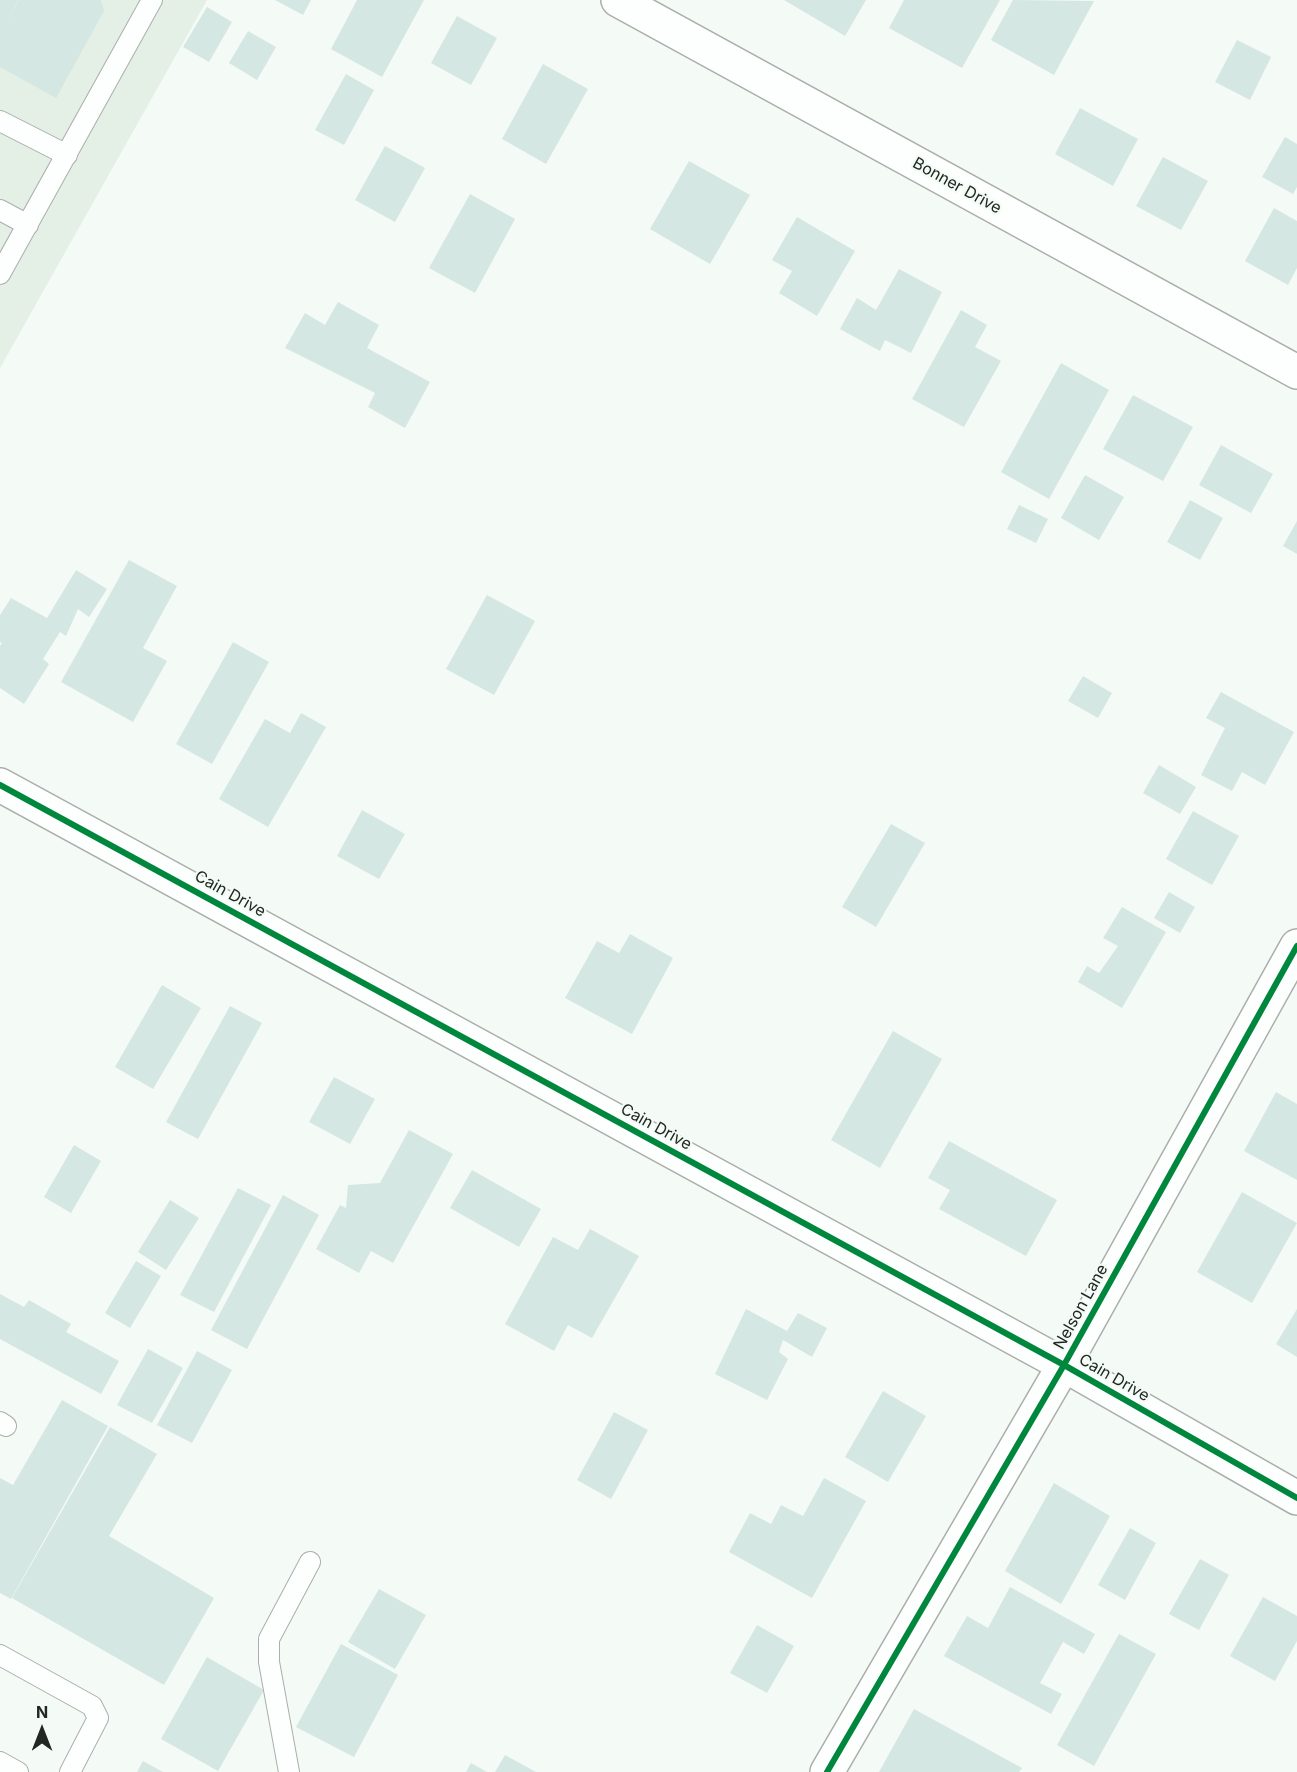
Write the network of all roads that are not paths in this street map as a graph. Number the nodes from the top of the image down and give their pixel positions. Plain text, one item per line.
1 (152, 0) edge
2 (618, 0) edge
3 (0, 121) edge
4 (67, 155) junction
5 (0, 210) edge
6 (28, 225) junction
7 (0, 274) edge
8 (1297, 372) edge
9 (0, 785) edge
10 (1297, 946) edge
11 (1064, 1365) junction
12 (1297, 1498) edge
13 (310, 1562) dead end
14 (0, 1655) edge
15 (0, 1762) edge
16 (18, 1772) edge
17 (70, 1772) edge
18 (289, 1772) edge
19 (827, 1772) edge

1 - 4 lane
2 - 8 street, Bonner Drive
3 - 4 lane
4 - 6 lane
5 - 6 lane
6 - 7 lane
9 - 11 street, Cain Drive
10 - 11 street, Nelson Lane
11 - 12 street, Cain Drive
11 - 19 street, Nelson Lane
13 - 18 lane
14 - 17 lane
15 - 16 lane

